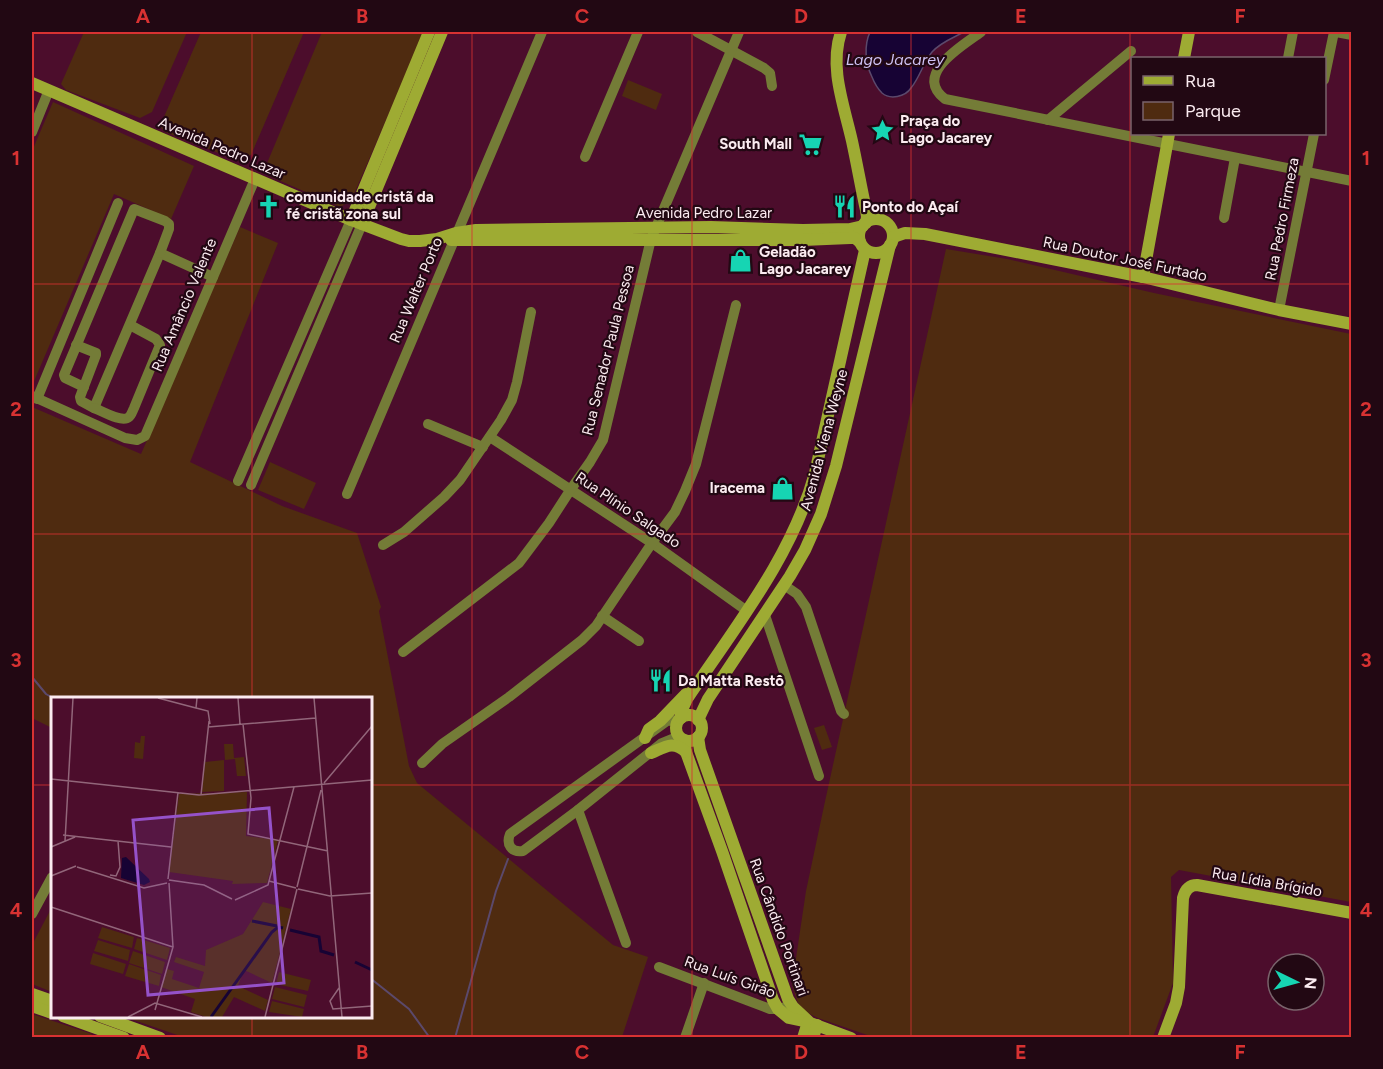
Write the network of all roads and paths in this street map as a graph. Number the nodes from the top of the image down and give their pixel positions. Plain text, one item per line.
1 (429, 32) edge
2 (442, 32) edge
3 (542, 32) edge
4 (638, 32) edge
5 (697, 32) edge
6 (739, 32) edge
7 (841, 32) edge
8 (981, 32) edge
9 (1189, 32) edge
10 (1293, 32) edge
11 (1335, 32) edge
12 (1352, 35) edge
13 (731, 50) junction
14 (1131, 51) dead end
15 (1184, 57) edge
16 (1288, 57) edge
17 (1326, 71) edge
18 (32, 83) edge
19 (772, 86) dead end
20 (49, 90) junction
21 (1048, 120) junction
22 (32, 132) edge
23 (1131, 133) edge
24 (393, 134) junction
25 (1143, 135) edge
26 (1314, 135) edge
27 (1168, 139) edge
28 (585, 157) dead end
29 (1235, 158) junction
30 (1306, 172) junction
31 (255, 179) junction
32 (1351, 180) edge
33 (118, 203) dead end
34 (1224, 218) dead end
35 (356, 222) junction
36 (864, 225) junction
37 (656, 227) junction
38 (743, 233) junction
39 (578, 234) junction
40 (454, 237) junction
41 (651, 239) junction
42 (891, 241) junction
43 (863, 246) junction
44 (160, 253) junction
45 (213, 277) junction
46 (1143, 277) junction
47 (736, 305) dead end
48 (1279, 310) junction
49 (531, 312) dead end
50 (308, 322) junction
51 (1352, 324) edge
52 (130, 325) junction
53 (319, 326) junction
54 (76, 345) junction
55 (84, 387) junction
56 (34, 397) edge
57 (94, 408) junction
58 (267, 415) junction
59 (279, 420) junction
60 (428, 424) dead end
61 (490, 437) junction
62 (255, 441) junction
63 (267, 446) junction
64 (483, 447) junction
65 (238, 481) dead end
66 (251, 485) dead end
67 (571, 489) junction
68 (346, 494) dead end
69 (652, 543) junction
70 (787, 543) junction
71 (383, 545) dead end
72 (805, 550) junction
73 (775, 566) junction
74 (787, 580) junction
75 (747, 610) junction
76 (765, 615) junction
77 (602, 616) junction
78 (639, 641) dead end
79 (403, 652) dead end
80 (694, 688) junction
81 (844, 714) dead end
82 (680, 719) junction
83 (699, 720) junction
84 (698, 737) junction
85 (645, 738) junction
86 (683, 742) junction
87 (651, 753) junction
88 (422, 763) dead end
89 (819, 776) dead end
90 (579, 810) junction
91 (728, 849) junction
92 (51, 879) edge
93 (1352, 913) edge
94 (32, 914) edge
95 (626, 943) dead end
96 (658, 967) dead end
97 (704, 983) junction
98 (32, 994) edge
99 (51, 1001) edge
100 (792, 1005) junction
101 (32, 1006) edge
102 (778, 1009) junction
103 (51, 1013) edge
104 (67, 1018) edge
105 (102, 1026) edge
106 (812, 1028) edge
107 (124, 1038) edge
108 (160, 1038) edge
109 (685, 1038) edge
110 (803, 1038) edge
111 (851, 1038) edge
112 (1163, 1038) edge

1 - 24 street
2 - 24 street
3 - 40 street, Rua Walter Porto
4 - 28 street
5 - 13 street
6 - 13 street, Rua Senador Paula Pessoa
7 - 36 street
8 - 21 street
9 - 15 street
10 - 16 street
11 - 12 street
11 - 17 street
13 - 19 street
13 - 37 street, Rua Senador Paula Pessoa
14 - 21 street
18 - 20 street, Avenida Pedro Lazar
20 - 22 street
20 - 31 street, Avenida Pedro Lazar
21 - 23 street
24 - 35 street
25 - 27 street
26 - 30 street, Rua Pedro Firmeza
27 - 29 street
27 - 46 street
29 - 30 street
29 - 34 street
30 - 32 street
30 - 48 street, Rua Pedro Firmeza
31 - 35 street, Avenida Pedro Lazar
31 - 45 street, Rua Amâncio Valente
33 - 56 street
35 - 40 street, Avenida Pedro Lazar
35 - 50 street
35 - 53 street
36 - 38 street, Avenida Pedro Lazar
36 - 42 street
36 - 43 street
37 - 38 street, Avenida Pedro Lazar
37 - 39 street, Avenida Pedro Lazar
37 - 41 street, Rua Senador Paula Pessoa
38 - 41 street, Avenida Pedro Lazar
38 - 43 street, Avenida Pedro Lazar
39 - 40 street, Avenida Pedro Lazar
39 - 41 street, Avenida Pedro Lazar
40 - 68 street, Rua Walter Porto
41 - 67 street, Rua Senador Paula Pessoa
42 - 43 street
42 - 46 street, Rua Doutor José Furtado
42 - 72 street, Avenida Viena Weyne
43 - 70 street, Avenida Viena Weyne
44 - 45 street
44 - 52 street
44 - 54 street
45 - 56 street, Rua Amâncio Valente
46 - 48 street, Rua Doutor José Furtado
47 - 69 street
48 - 51 street, Rua Doutor José Furtado
49 - 61 street
50 - 53 street
50 - 58 street
52 - 57 street
52 - 57 street
53 - 59 street
54 - 55 street
54 - 55 street
55 - 57 street
58 - 59 street
58 - 62 street
59 - 63 street
60 - 64 street
61 - 64 street
61 - 67 street, Rua Plínio Salgado
62 - 63 street
62 - 65 street
63 - 66 street
64 - 71 street
67 - 69 street, Rua Plínio Salgado
67 - 79 street, Rua Senador Paula Pessoa
69 - 75 street, Rua Plínio Salgado
69 - 77 street
70 - 72 street
70 - 73 street, Avenida Viena Weyne
72 - 74 street, Avenida Viena Weyne
73 - 74 street
73 - 75 street, Avenida Viena Weyne
74 - 76 street, Avenida Viena Weyne
74 - 81 street
75 - 80 street, Avenida Viena Weyne
76 - 83 street, Avenida Viena Weyne
76 - 89 street
77 - 78 street
77 - 88 street
80 - 82 street, Avenida Viena Weyne
80 - 85 street
82 - 83 street
82 - 85 street
82 - 86 street
83 - 84 street
84 - 86 street
84 - 91 street, Rua Cândido Portinari
85 - 90 street
86 - 87 street
86 - 87 street
86 - 91 street, Rua Cândido Portinari
87 - 90 street
90 - 95 street
91 - 100 street, Rua Cândido Portinari
91 - 102 street, Rua Cândido Portinari
92 - 94 street
93 - 112 street, Rua Lídia Brígido
96 - 97 street, Rua Luís Girão
97 - 102 street, Rua Luís Girão
97 - 109 street
98 - 99 street
100 - 102 street, Rua Luís Girão
100 - 106 street, Rua Cândido Portinari
101 - 103 street
102 - 106 street, Rua Cândido Portinari
104 - 105 street
105 - 107 street
105 - 108 street
106 - 110 street
106 - 111 street

